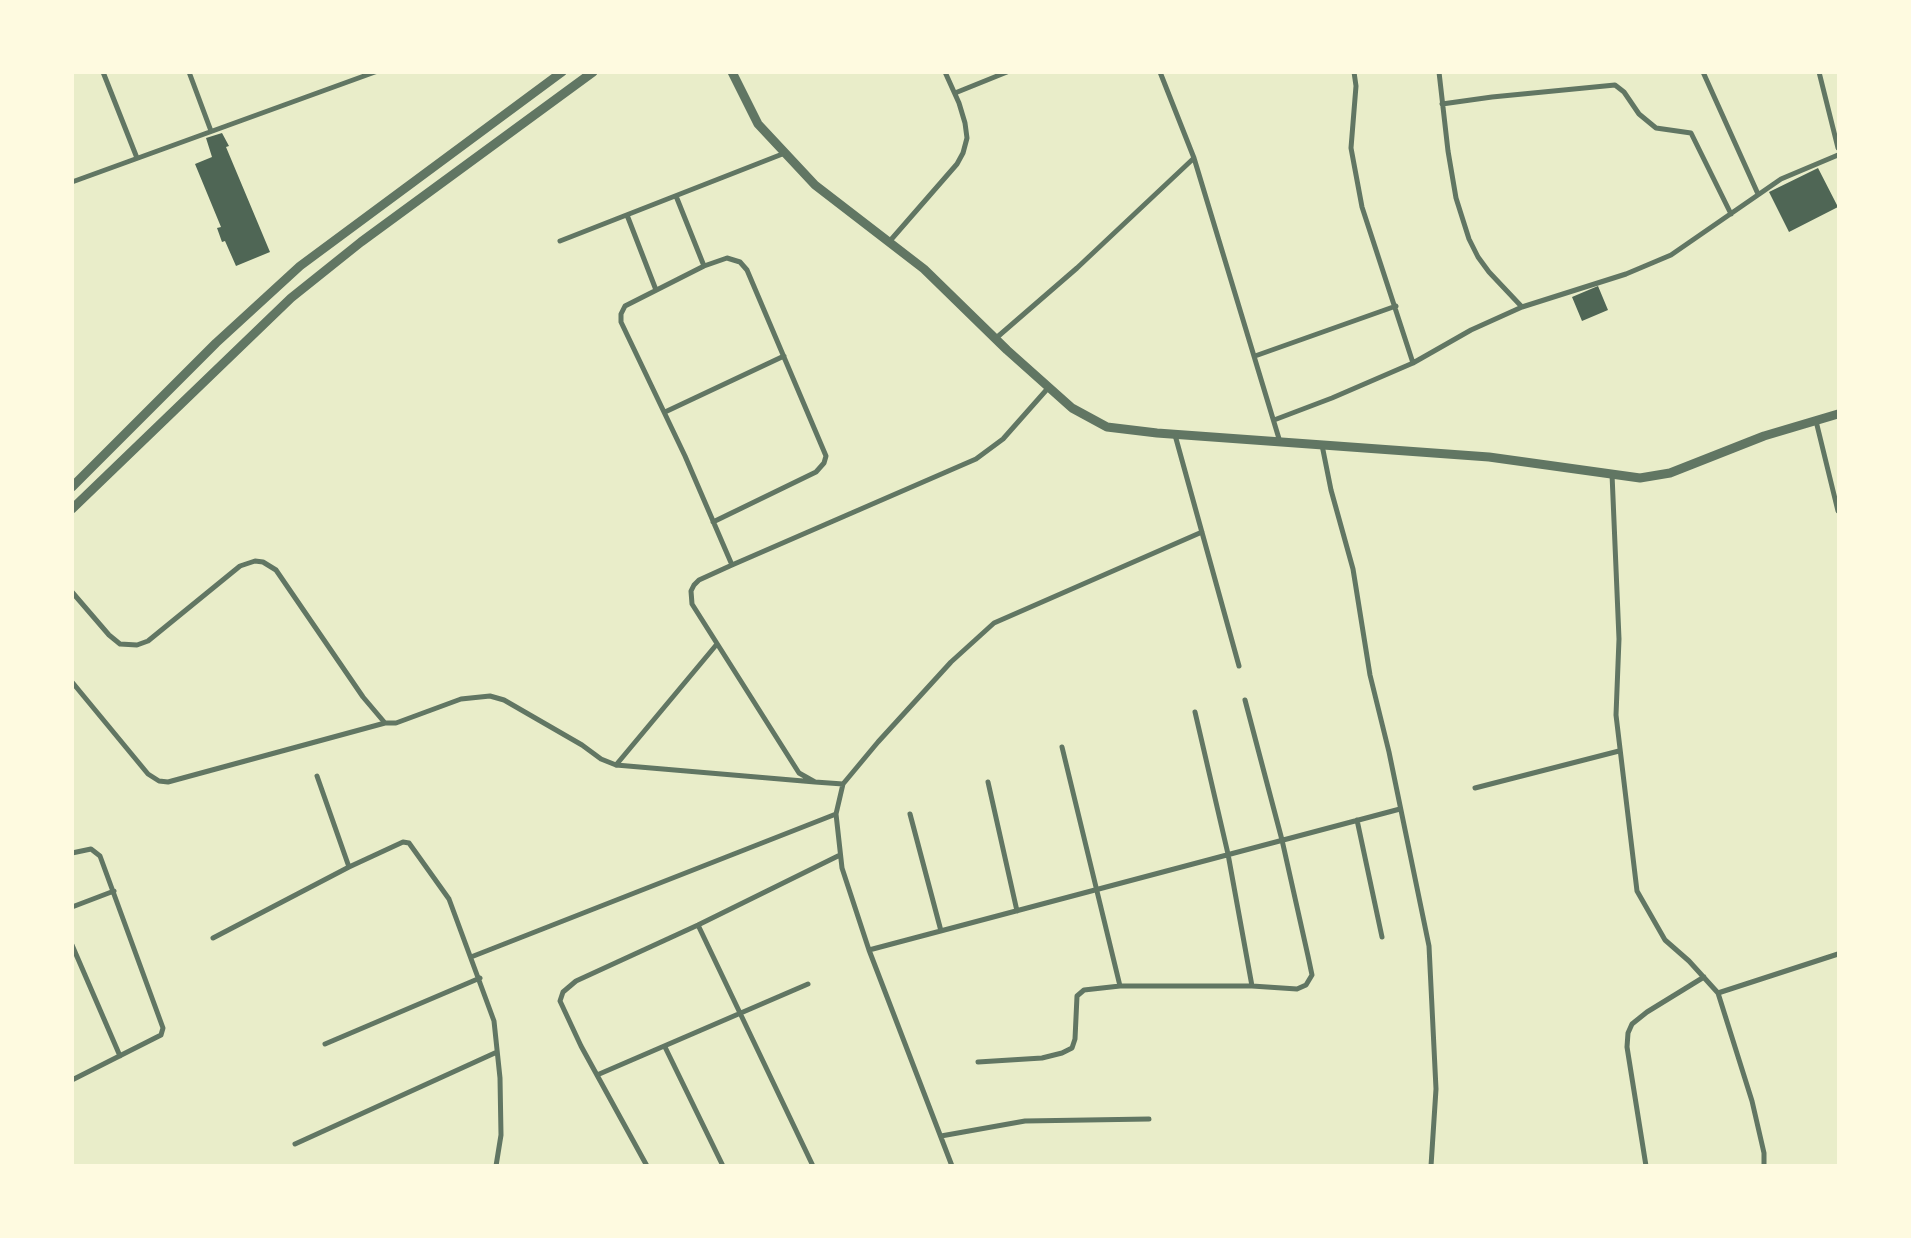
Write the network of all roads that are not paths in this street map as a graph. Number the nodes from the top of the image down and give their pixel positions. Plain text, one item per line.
1 (103, 72) edge
2 (189, 72) edge
3 (375, 72) edge
4 (562, 72) edge
5 (592, 72) edge
6 (732, 72) edge
7 (945, 72) edge
8 (1007, 72) edge
9 (1160, 72) edge
10 (1354, 72) edge
11 (1439, 72) edge
12 (1703, 72) edge
13 (1819, 72) edge
14 (954, 93) junction
15 (1442, 104) junction
16 (211, 131) junction
17 (1838, 148) edge
18 (785, 153) junction
19 (1838, 155) edge
20 (137, 158) junction
21 (1194, 158) junction
22 (72, 182) edge
23 (1758, 194) junction
24 (676, 196) junction
25 (1730, 214) junction
26 (627, 215) junction
27 (560, 241) dead end
28 (889, 242) junction
29 (704, 266) junction
30 (656, 290) junction
31 (1396, 306) junction
32 (1522, 307) junction
33 (995, 339) junction
34 (784, 356) junction
35 (1255, 356) junction
36 (1413, 363) junction
37 (1050, 388) junction
38 (664, 412) junction
39 (1838, 414) edge
40 (1274, 420) junction
41 (1816, 421) junction
42 (1174, 435) junction
43 (1280, 442) junction
44 (1322, 445) junction
45 (1612, 473) junction
46 (72, 487) edge
47 (72, 509) edge
48 (1838, 511) edge
49 (713, 522) junction
50 (1202, 532) junction
51 (732, 565) junction
52 (72, 592) edge
53 (717, 644) junction
54 (1239, 666) dead end
55 (72, 682) edge
56 (1246, 700) dead end
57 (1196, 712) dead end
58 (386, 723) junction
59 (1062, 747) dead end
60 (1619, 751) junction
61 (616, 765) junction
62 (318, 776) dead end
63 (815, 782) junction
64 (988, 782) dead end
65 (843, 784) junction
66 (1475, 788) dead end
67 (1400, 809) junction
68 (836, 814) junction
69 (910, 814) dead end
70 (1357, 820) junction
71 (1282, 840) junction
72 (72, 853) edge
73 (1228, 854) junction
74 (840, 855) junction
75 (349, 866) junction
76 (1098, 889) junction
77 (114, 891) junction
78 (72, 907) edge
79 (1017, 911) junction
80 (698, 925) junction
81 (941, 931) junction
82 (1382, 937) dead end
83 (214, 938) dead end
84 (72, 946) edge
85 (869, 950) junction
86 (1838, 954) edge
87 (472, 957) junction
88 (1704, 977) junction
89 (480, 978) junction
90 (808, 984) dead end
91 (1120, 986) junction
92 (1252, 986) junction
93 (1718, 993) junction
94 (740, 1012) junction
95 (325, 1044) dead end
96 (666, 1047) junction
97 (497, 1052) junction
98 (120, 1056) junction
99 (978, 1062) dead end
100 (597, 1075) junction
101 (72, 1080) edge
102 (1149, 1119) dead end
103 (941, 1136) junction
104 (295, 1144) dead end
105 (496, 1166) edge
106 (647, 1166) edge
107 (723, 1166) edge
108 (813, 1166) edge
109 (952, 1166) edge
110 (1431, 1166) edge
111 (1646, 1166) edge
112 (1764, 1166) edge

1 - 20 street
2 - 16 street
3 - 16 street
4 - 46 street
5 - 47 street
6 - 18 street
7 - 14 street
8 - 14 street
9 - 21 street
10 - 31 street
11 - 15 street
12 - 23 street
13 - 17 street
14 - 28 street
15 - 25 street
15 - 32 street
16 - 20 street
18 - 24 street
18 - 28 street
19 - 23 street
20 - 22 street
21 - 33 street
21 - 35 street
23 - 25 street
24 - 26 street
24 - 29 street
25 - 32 street
26 - 27 street
26 - 30 street
28 - 33 street
29 - 30 street
29 - 34 street
30 - 38 street
31 - 35 street
31 - 36 street
32 - 36 street
33 - 37 street
34 - 38 street
34 - 49 street
35 - 40 street
36 - 40 street
37 - 42 street
37 - 51 street
38 - 49 street
39 - 41 street
40 - 43 street
41 - 45 street
41 - 48 street
42 - 43 street
42 - 50 street
43 - 44 street
44 - 45 street
44 - 67 street
45 - 60 street
49 - 51 street
50 - 54 street
50 - 65 street
51 - 53 street
52 - 58 street
53 - 61 street
53 - 63 street
55 - 58 street
56 - 71 street
57 - 73 street
58 - 61 street
59 - 76 street
60 - 66 street
60 - 88 street
61 - 63 street
62 - 75 street
63 - 65 street
64 - 79 street
65 - 68 street
67 - 70 street
67 - 110 street
68 - 74 street
68 - 87 street
69 - 81 street
70 - 71 street
70 - 82 street
71 - 73 street
71 - 92 street
72 - 77 street
73 - 76 street
73 - 92 street
74 - 80 street
74 - 85 street
75 - 83 street
75 - 87 street
76 - 79 street
76 - 91 street
77 - 78 street
77 - 98 street
79 - 81 street
80 - 94 street
80 - 100 street
81 - 85 street
84 - 98 street
85 - 103 street
86 - 93 street
87 - 89 street
88 - 93 street
88 - 111 street
89 - 95 street
89 - 97 street
90 - 94 street
91 - 92 street
91 - 99 street
93 - 112 street
94 - 96 street
94 - 108 street
96 - 100 street
96 - 107 street
97 - 104 street
97 - 105 street
98 - 101 street
100 - 106 street
102 - 103 street
103 - 109 street

